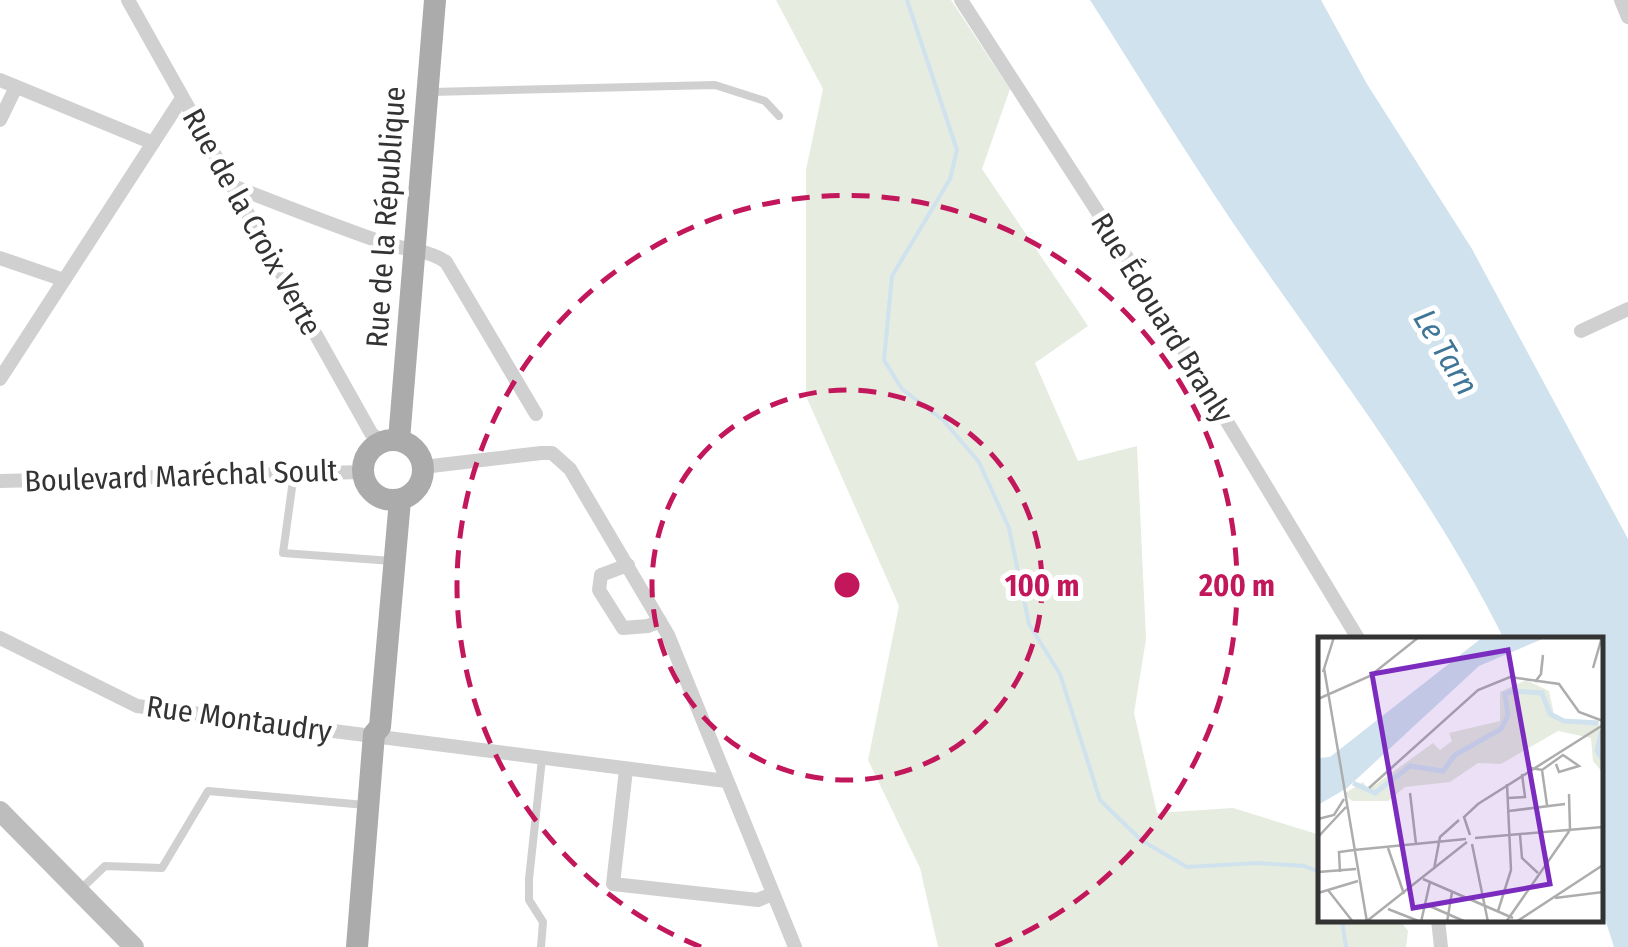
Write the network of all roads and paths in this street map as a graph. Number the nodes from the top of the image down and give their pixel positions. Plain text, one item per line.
1 (128, 0) edge
2 (435, 0) edge
3 (961, 0) edge
4 (1621, 0) edge
5 (1628, 17) edge
6 (0, 80) edge
7 (16, 86) junction
8 (425, 92) junction
9 (182, 98) junction
10 (779, 116) dead end
11 (0, 120) edge
12 (153, 143) junction
13 (233, 186) junction
14 (413, 251) junction
15 (0, 258) edge
16 (64, 280) junction
17 (1628, 308) edge
18 (1580, 331) dead end
19 (0, 379) edge
20 (536, 414) dead end
21 (390, 441) junction
22 (423, 467) junction
23 (362, 472) junction
24 (294, 473) junction
25 (0, 481) edge
26 (392, 500) junction
27 (387, 560) junction
28 (628, 565) junction
29 (660, 621) junction
30 (1357, 637) edge
31 (0, 638) edge
32 (374, 736) junction
33 (542, 759) junction
34 (626, 770) junction
35 (726, 781) junction
36 (368, 806) junction
37 (0, 811) edge
38 (78, 891) junction
39 (772, 894) junction
40 (1438, 922) edge
41 (134, 947) edge
42 (357, 947) edge
43 (540, 947) edge
44 (795, 947) edge
45 (1441, 947) edge

1 - 9 street, Rue de la Croix Verte
2 - 8 main road, Rue de la République
3 - 30 street, Rue Édouard Branly
4 - 5 street
6 - 7 street
7 - 11 street
7 - 12 street
8 - 10 lane
8 - 14 main road, Rue de la République
9 - 12 street
9 - 13 street, Rue de la Croix Verte
12 - 16 street
13 - 14 street
13 - 21 street, Rue de la Croix Verte
14 - 20 street
14 - 21 main road, Rue de la République
15 - 16 street
16 - 19 street
17 - 18 street
21 - 22 main road
21 - 23 main road
22 - 26 main road
22 - 28 street
23 - 24 street, Boulevard Maréchal Soult
23 - 26 main road
24 - 25 street, Boulevard Maréchal Soult
24 - 27 lane
26 - 27 main road
27 - 32 main road
28 - 29 street
28 - 29 street
29 - 35 street
31 - 32 street, Rue Montaudry
32 - 33 street, Rue Montaudry
32 - 36 main road
33 - 34 street, Rue Montaudry
33 - 43 lane
34 - 35 street, Rue Montaudry
34 - 39 street
35 - 39 street
36 - 38 lane
36 - 42 main road
37 - 38 main road
38 - 41 main road
39 - 44 street
40 - 45 street

